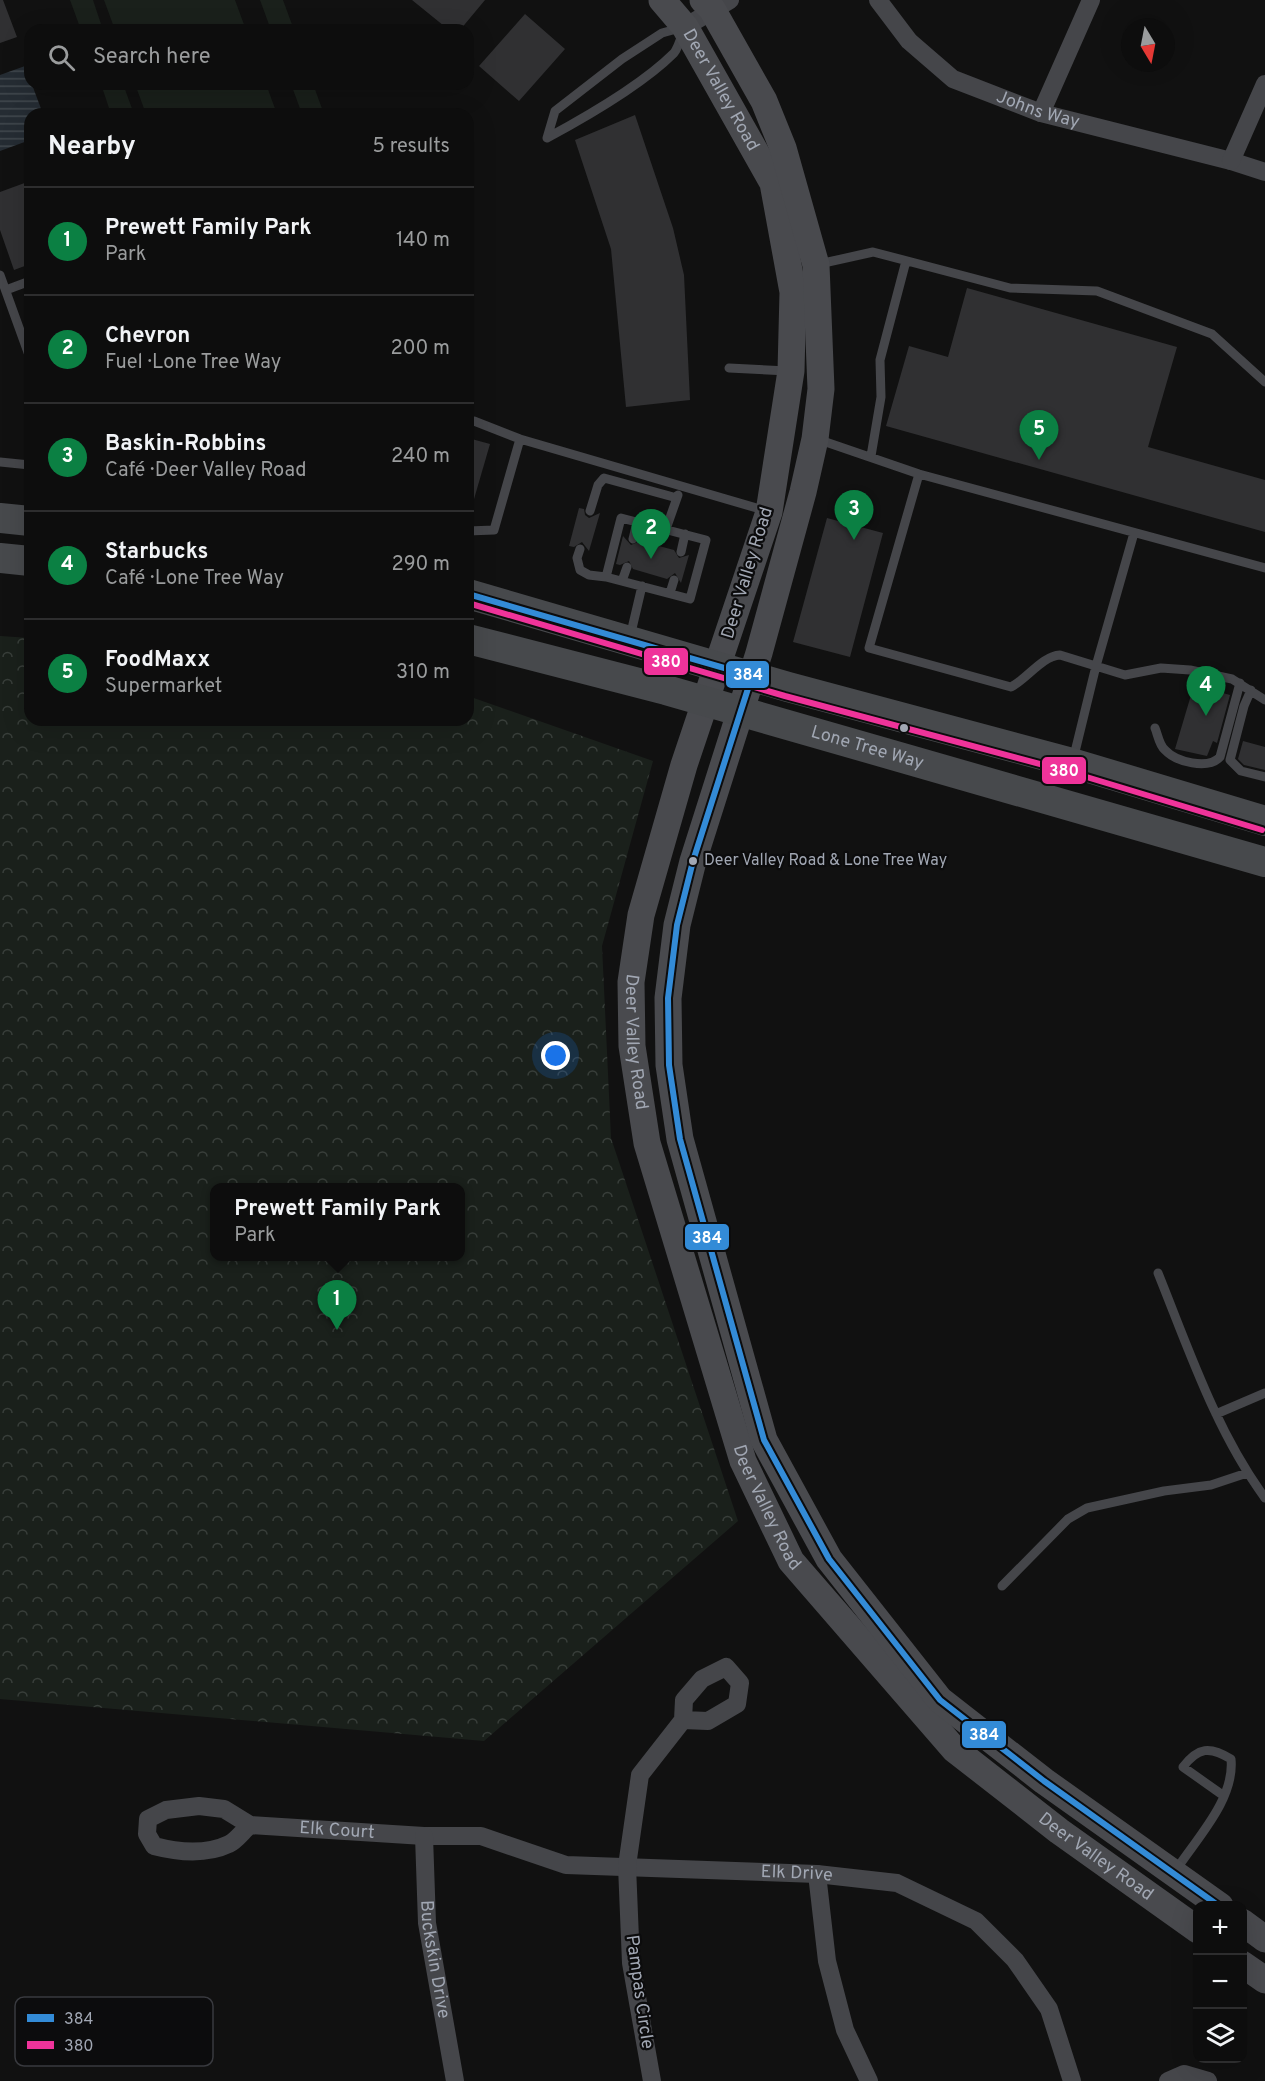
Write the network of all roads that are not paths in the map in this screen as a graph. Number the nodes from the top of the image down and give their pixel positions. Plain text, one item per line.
1 (662, 0) edge
2 (878, 0) edge
3 (1091, 0) edge
4 (715, 3) edge
5 (685, 27) junction
6 (1265, 84) edge
7 (1041, 113) junction
8 (1231, 161) junction
9 (1265, 172) edge
10 (906, 261) junction
11 (816, 265) junction
12 (0, 274) edge
13 (24, 283) edge
14 (6, 290) junction
15 (793, 291) junction
16 (24, 341) edge
17 (729, 368) dead end
18 (791, 371) junction
19 (1265, 382) edge
20 (474, 421) edge
21 (520, 439) junction
22 (815, 439) junction
23 (871, 456) junction
24 (0, 462) edge
25 (24, 464) edge
26 (919, 474) junction
27 (682, 485) junction
28 (677, 498) junction
29 (590, 511) dead end
30 (769, 512) junction
31 (0, 518) edge
32 (24, 521) edge
33 (637, 522) junction
34 (666, 530) junction
35 (474, 531) edge
36 (1134, 533) junction
37 (685, 534) junction
38 (633, 539) dead end
39 (580, 549) dead end
40 (681, 552) dead end
41 (0, 558) edge
42 (24, 560) edge
43 (627, 567) dead end
44 (1265, 568) edge
45 (606, 577) junction
46 (674, 580) dead end
47 (622, 581) junction
48 (642, 586) junction
49 (670, 594) junction
50 (474, 596) edge
51 (629, 639) junction
52 (474, 641) edge
53 (718, 666) junction
54 (1096, 666) junction
55 (752, 676) junction
56 (1240, 683) junction
57 (1251, 690) junction
58 (1265, 700) edge
59 (706, 702) junction
60 (741, 713) junction
61 (1155, 728) dead end
62 (1072, 763) junction
63 (1265, 777) edge
64 (1265, 821) edge
65 (1265, 862) edge
66 (1158, 1273) dead end
67 (1265, 1393) edge
68 (1216, 1414) junction
69 (1247, 1473) junction
70 (1265, 1498) edge
71 (1002, 1586) dead end
72 (683, 1720) dead end
73 (1224, 1796) junction
74 (250, 1826) junction
75 (424, 1836) junction
76 (627, 1866) junction
77 (1174, 1872) junction
78 (817, 1874) junction
79 (1214, 1901) edge
80 (1247, 1926) edge
81 (1193, 1927) edge
82 (1265, 1939) edge
83 (1247, 1967) edge
84 (1265, 1980) edge
85 (455, 2081) edge
86 (652, 2081) edge
87 (869, 2081) edge
88 (1072, 2081) edge
89 (1168, 2081) edge
90 (1208, 2081) edge

1 - 5 main road, Deer Valley Road
2 - 7 street, Johns Way
3 - 7 street
4 - 5 street
4 - 11 main road, Deer Valley Road
5 - 5 lane
5 - 15 main road, Deer Valley Road
6 - 8 street
7 - 8 street, Johns Way
8 - 9 street, Johns Way
10 - 11 lane
10 - 19 lane
10 - 23 lane
11 - 22 main road, Deer Valley Road
12 - 14 lane
13 - 14 lane
14 - 16 lane
15 - 18 main road, Deer Valley Road
15 - 22 main road
17 - 18 lane
18 - 30 main road, Deer Valley Road
20 - 21 lane
21 - 27 lane
21 - 35 lane
22 - 23 lane
22 - 55 main road, Deer Valley Road
23 - 26 lane
24 - 25 lane
26 - 36 lane
26 - 54 lane
27 - 28 lane
27 - 30 lane
28 - 29 lane
28 - 34 lane
30 - 53 main road, Deer Valley Road
31 - 32 main road
33 - 34 lane
33 - 38 lane
33 - 45 lane
34 - 37 lane
36 - 44 lane
36 - 54 lane
37 - 40 lane
37 - 49 lane
39 - 45 lane
41 - 42 main road
43 - 47 lane
45 - 47 lane
46 - 49 lane
47 - 48 lane
48 - 49 lane
48 - 51 lane
50 - 51 main road
51 - 53 main road
52 - 59 main road, Lone Tree Way
53 - 55 main road
53 - 59 main road, Deer Valley Road
54 - 56 lane
54 - 62 lane
55 - 60 main road, Deer Valley Road
55 - 62 main road
56 - 57 lane
56 - 61 lane
57 - 58 lane
57 - 63 lane
59 - 60 main road, Lone Tree Way
59 - 81 main road, Deer Valley Road
60 - 65 main road, Lone Tree Way
60 - 77 main road, Deer Valley Road
62 - 64 main road
66 - 68 lane
67 - 68 lane
68 - 69 lane
69 - 70 lane
69 - 71 lane
72 - 76 street, Pampas Circle
73 - 73 lane
73 - 77 lane
74 - 74 street, Elk Court
74 - 75 street, Elk Court
75 - 76 street, Elk Drive
75 - 85 street, Buckskin Drive
76 - 78 street, Elk Drive
76 - 86 street, Pampas Circle
77 - 79 main road, Deer Valley Road
78 - 87 street
78 - 88 street, Elk Drive
80 - 82 main road
83 - 84 main road
89 - 90 street

